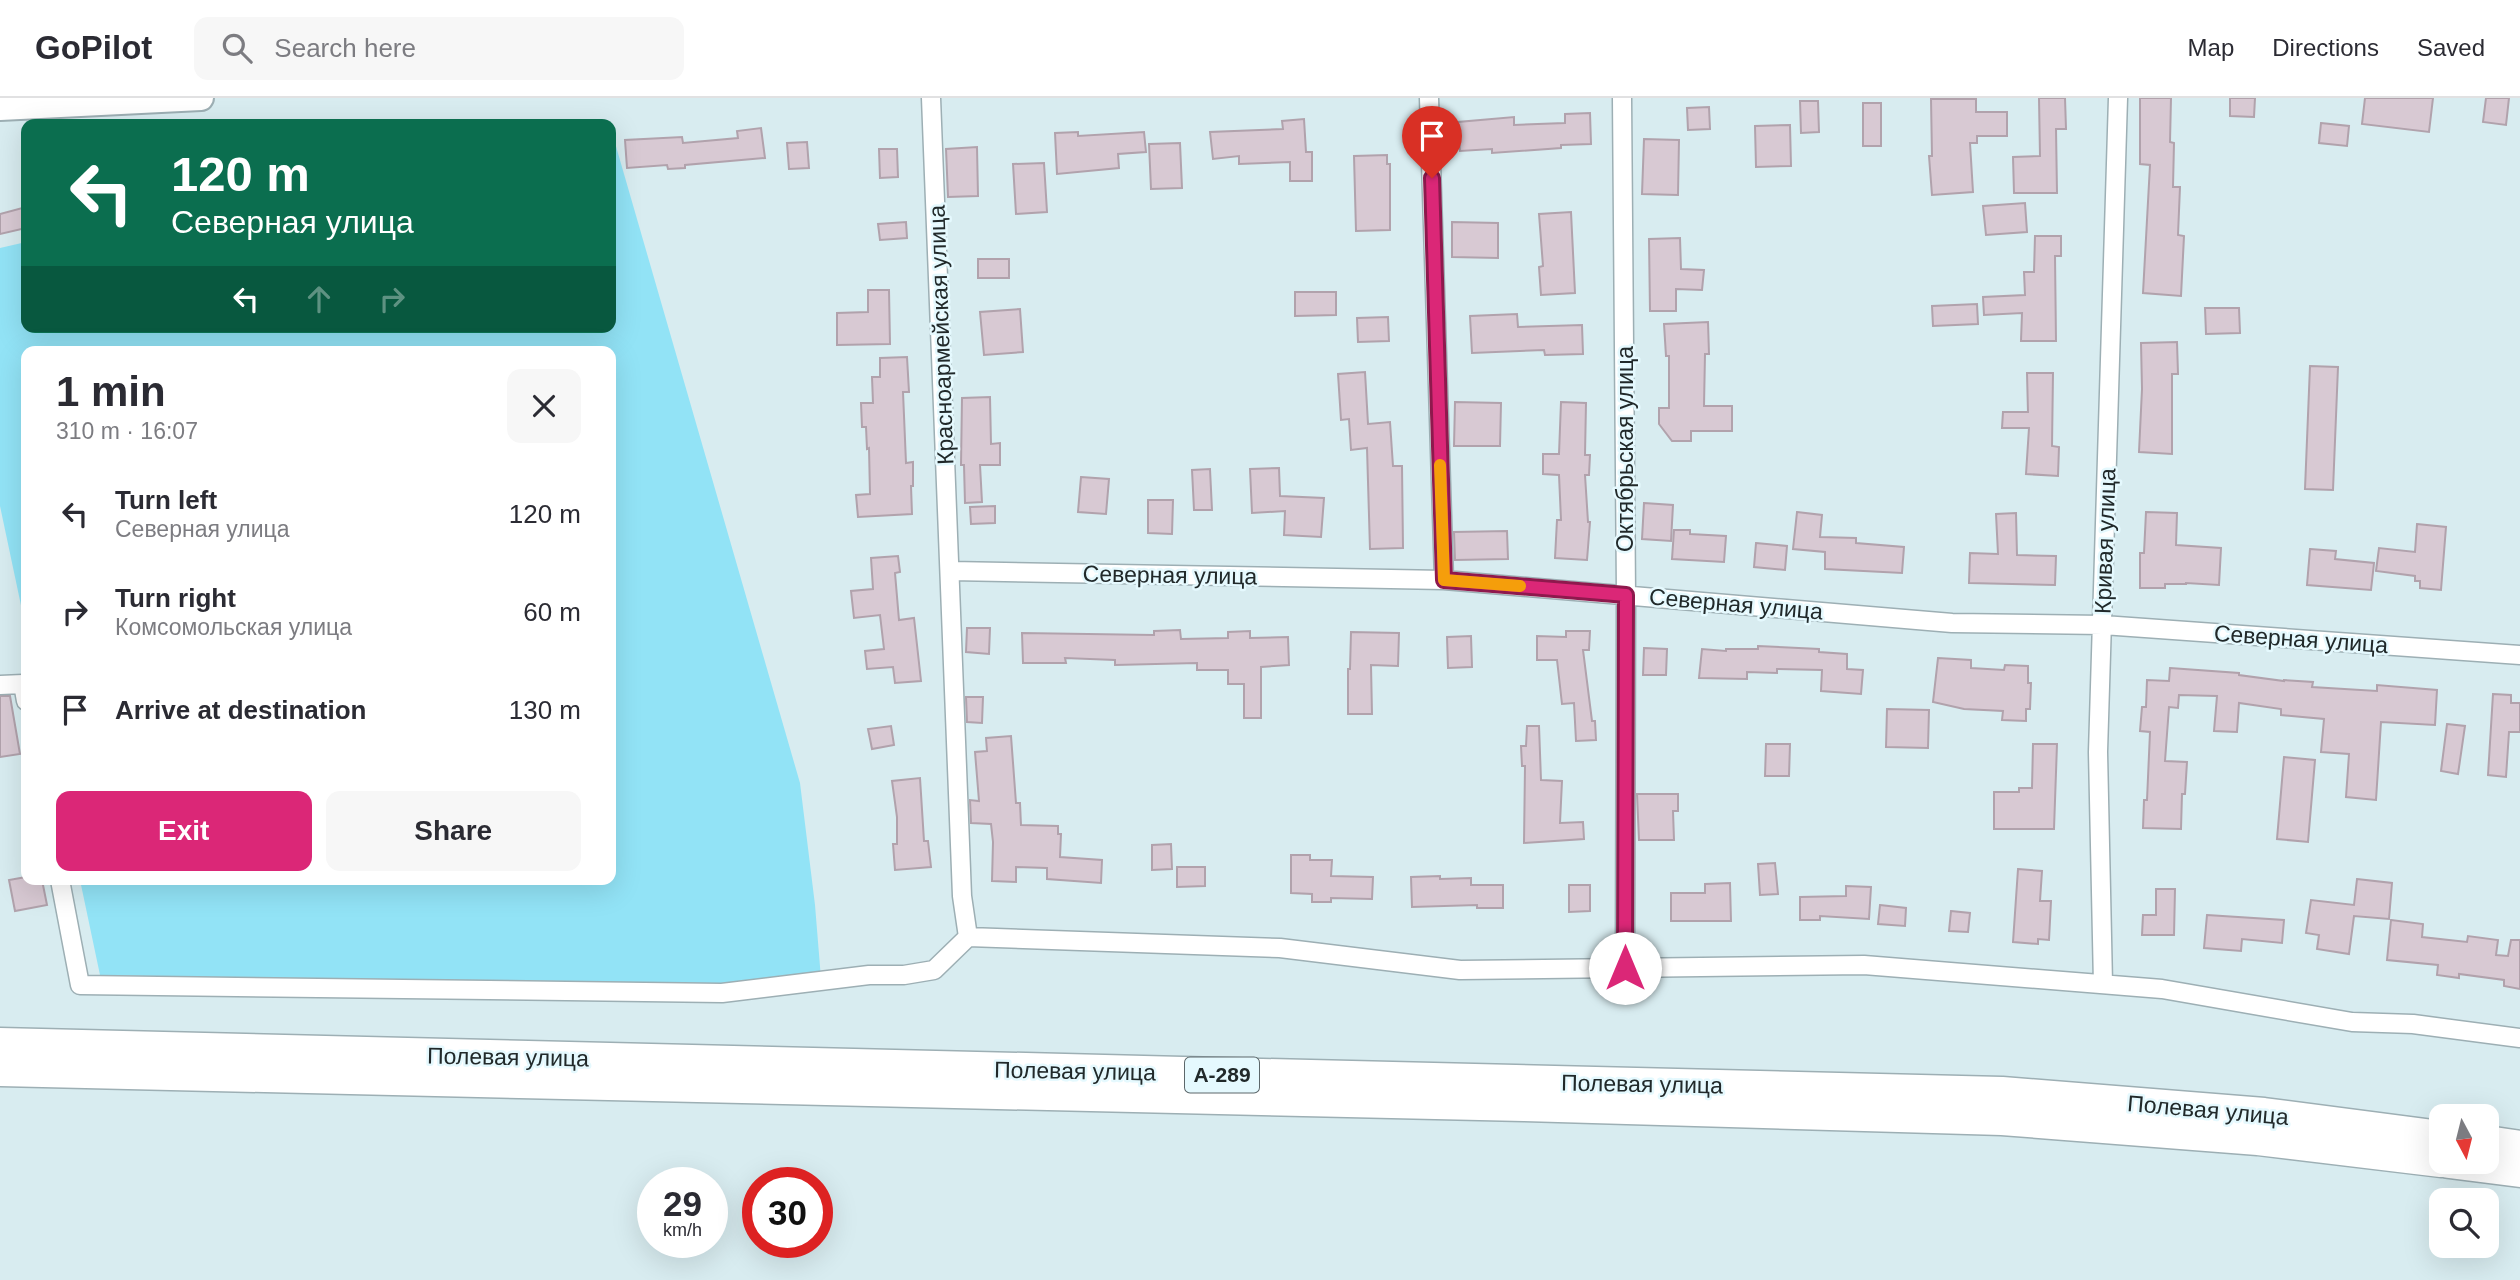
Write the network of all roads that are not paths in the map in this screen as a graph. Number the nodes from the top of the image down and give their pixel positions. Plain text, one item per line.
1 (201, 98) edge
2 (931, 98) edge
3 (1429, 98) edge
4 (1622, 98) edge
5 (2118, 98) edge
6 (0, 108) edge
7 (951, 571) junction
8 (1444, 580) junction
9 (1626, 595) junction
10 (2103, 625) junction
11 (2520, 655) edge
12 (21, 684) edge
13 (0, 685) edge
14 (61, 885) edge
15 (968, 937) junction
16 (1625, 968) junction
17 (2103, 984) junction
18 (2520, 1038) edge
19 (0, 1044) edge
20 (0, 1070) edge
21 (2429, 1135) edge
22 (2499, 1144) edge
23 (2520, 1147) edge
24 (2429, 1160) edge
25 (2499, 1168) edge
26 (2520, 1171) edge

1 - 6 main road
2 - 7 street, Красноармейская улица
3 - 8 street
4 - 9 street, Октябрьская улица
5 - 10 street, Кривая улица
7 - 8 street, Северная улица
7 - 15 street, Красноармейская улица
8 - 9 street, Северная улица
9 - 10 street, Северная улица
9 - 16 street, Октябрьская улица
10 - 11 street, Северная улица
10 - 17 street, Кривая улица
12 - 13 street
14 - 15 street
15 - 16 street
16 - 17 street
17 - 18 street
19 - 21 highway, Полевая улица / А-289
20 - 24 highway, Полевая улица / А-289
22 - 23 highway
25 - 26 highway

